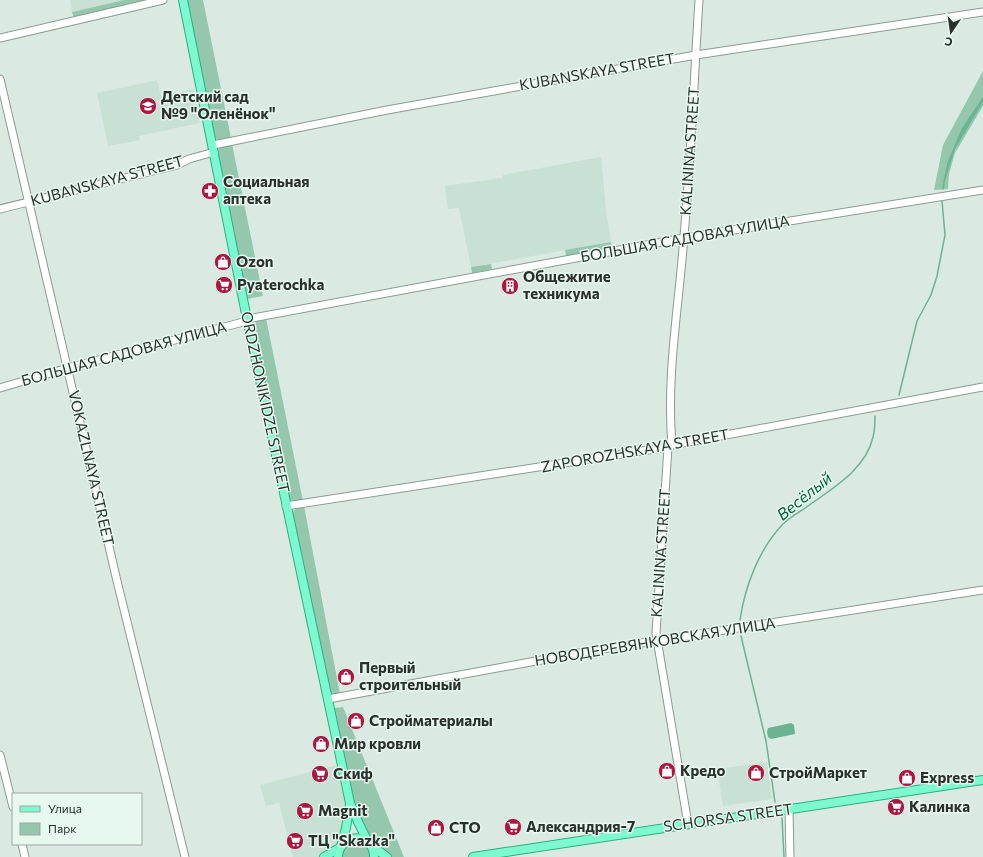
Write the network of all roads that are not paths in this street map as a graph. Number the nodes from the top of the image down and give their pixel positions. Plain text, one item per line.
1 (163, 0) edge
2 (183, 0) edge
3 (699, 0) edge
4 (983, 12) edge
5 (0, 38) edge
6 (696, 55) junction
7 (0, 79) edge
8 (214, 149) junction
9 (983, 190) edge
10 (28, 202) junction
11 (0, 210) edge
12 (684, 238) junction
13 (247, 320) junction
14 (68, 368) junction
15 (983, 387) edge
16 (0, 388) edge
17 (670, 446) junction
18 (286, 506) junction
19 (983, 590) edge
20 (658, 641) junction
21 (328, 700) junction
22 (0, 755) edge
23 (983, 780) edge
24 (12, 803) edge
25 (350, 803) junction
26 (789, 809) junction
27 (688, 824) junction
28 (370, 844) junction
29 (22, 845) edge
30 (341, 847) junction
31 (25, 857) edge
32 (185, 857) edge
33 (324, 857) edge
34 (334, 857) edge
35 (338, 857) edge
36 (374, 857) edge
37 (387, 857) edge
38 (472, 857) edge
39 (790, 857) edge

1 - 5 street
2 - 8 main road, ORDZHONIKIDZE STREET
3 - 6 street, KALININA STREET
4 - 6 street, KUBANSKAYA STREET
6 - 8 street, KUBANSKAYA STREET
6 - 12 street, KALININA STREET
7 - 10 street, VOKAZLNAYA STREET
8 - 10 street, KUBANSKAYA STREET
8 - 13 main road, ORDZHONIKIDZE STREET
9 - 12 street, БОЛЬШАЯ САДОВАЯ УЛИЦА
10 - 11 street, KUBANSKAYA STREET
10 - 14 street, VOKAZLNAYA STREET
12 - 13 street, БОЛЬШАЯ САДОВАЯ УЛИЦА
12 - 17 street, KALININA STREET
13 - 14 street, БОЛЬШАЯ САДОВАЯ УЛИЦА
13 - 18 main road, ORDZHONIKIDZE STREET
14 - 16 street, БОЛЬШАЯ САДОВАЯ УЛИЦА
14 - 32 street, VOKAZLNAYA STREET
15 - 17 street, ZAPOROZHSKAYA STREET
17 - 18 street, ZAPOROZHSKAYA STREET
17 - 20 street, KALININA STREET
18 - 21 main road, ORDZHONIKIDZE STREET
19 - 20 street, НОВОДЕРЕВЯНКОВСКАЯ УЛИЦА
20 - 21 street, НОВОДЕРЕВЯНКОВСКАЯ УЛИЦА
20 - 27 street, KALININA STREET
21 - 25 main road, ORDZHONIKIDZE STREET
22 - 24 street
23 - 26 main road, SCHORSA STREET
25 - 28 main road
25 - 30 main road
26 - 27 main road, SCHORSA STREET
26 - 39 street
27 - 38 main road, SCHORSA STREET
28 - 30 main road
28 - 36 main road
28 - 37 main road
29 - 31 street
30 - 33 main road
30 - 34 main road
30 - 35 main road

